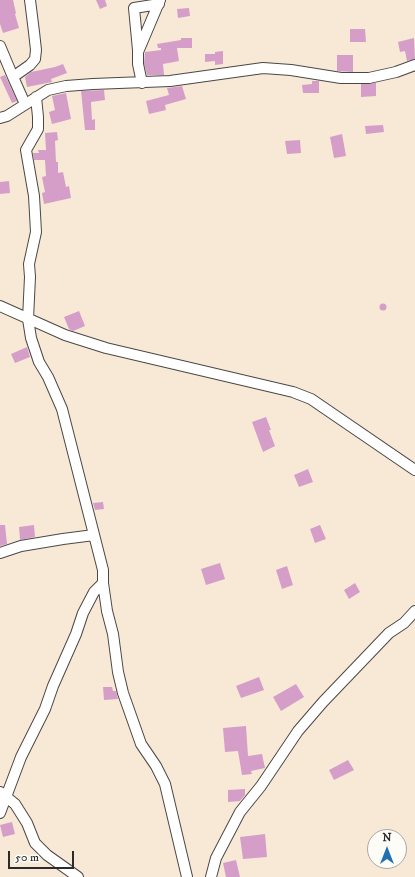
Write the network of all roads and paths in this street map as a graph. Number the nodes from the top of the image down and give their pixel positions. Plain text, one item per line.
1 (30, 0) edge
2 (160, 2) edge
3 (0, 46) edge
4 (138, 52) junction
5 (415, 65) edge
6 (13, 76) junction
7 (142, 83) junction
8 (36, 97) junction
9 (25, 104) junction
10 (0, 118) edge
11 (0, 306) edge
12 (28, 319) junction
13 (415, 470) edge
14 (94, 535) junction
15 (0, 553) edge
16 (103, 583) junction
17 (415, 611) edge
18 (2, 803) edge
19 (78, 877) edge
20 (187, 877) edge
21 (211, 877) edge

1 - 6 street
2 - 4 street
2 - 4 street
3 - 6 street
4 - 7 street
5 - 7 street
6 - 9 street
7 - 8 street
8 - 9 street
8 - 12 street
9 - 10 street
11 - 12 street
12 - 13 street
12 - 14 street
14 - 15 street
14 - 16 street
16 - 18 street
16 - 20 street
17 - 21 street
18 - 19 street

